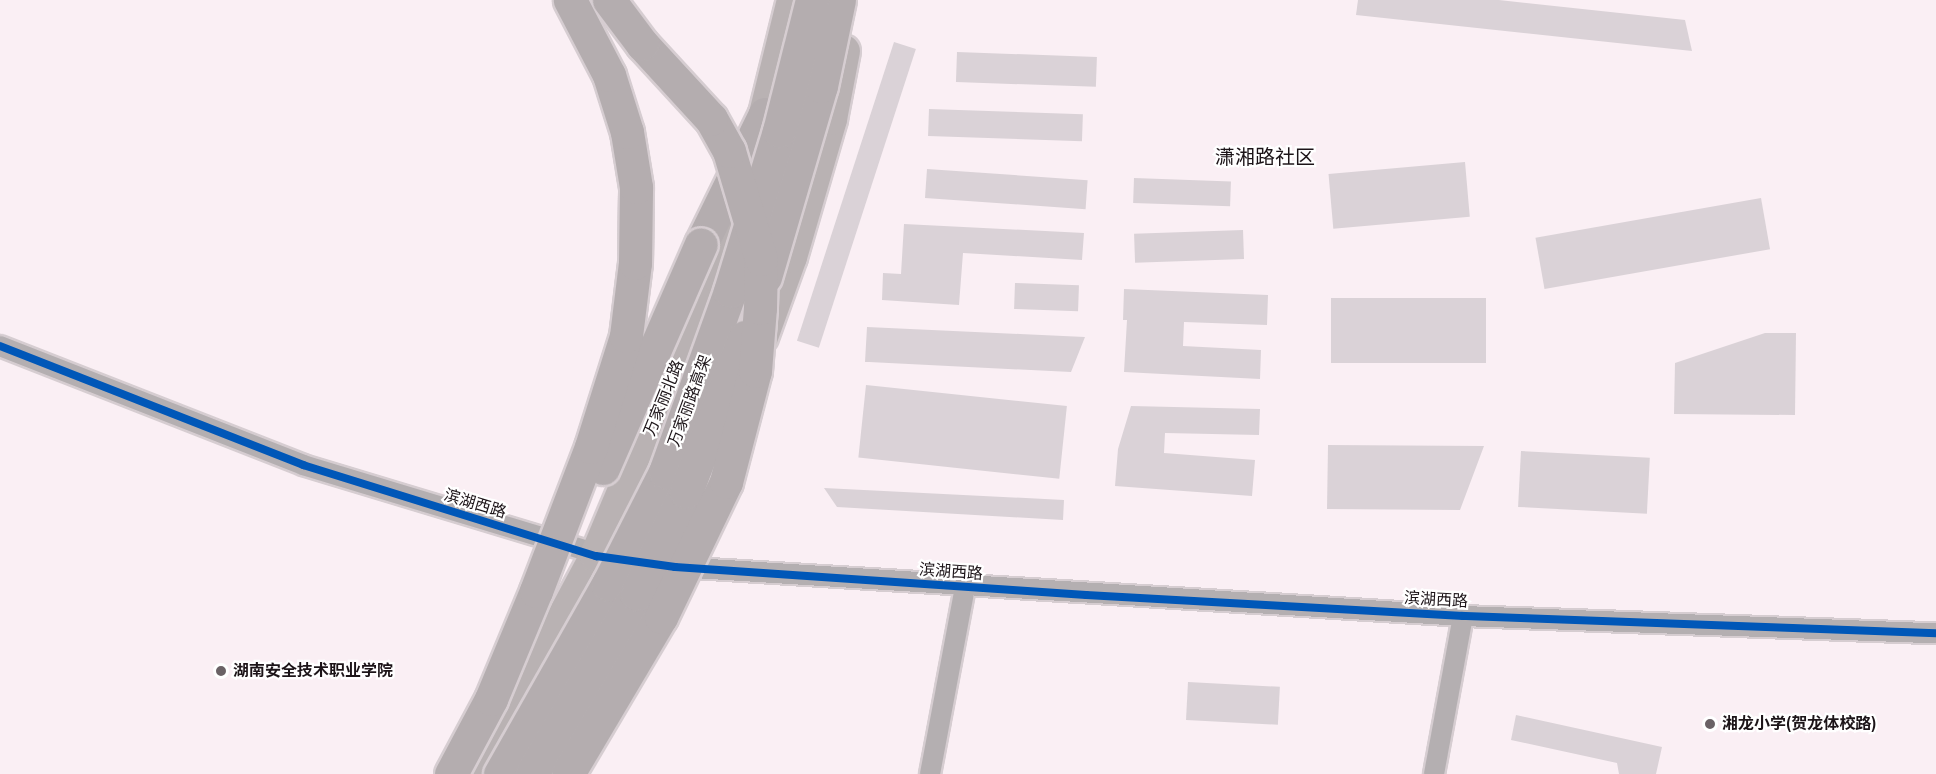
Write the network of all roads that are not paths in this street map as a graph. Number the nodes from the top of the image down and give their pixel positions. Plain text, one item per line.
1 (570, 0) edge
2 (609, 0) edge
3 (790, 0) edge
4 (812, 0) edge
5 (838, 0) edge
6 (853, 0) edge
7 (772, 122) junction
8 (0, 346) edge
9 (596, 556) junction
10 (675, 567) junction
11 (965, 587) junction
12 (1463, 616) junction
13 (1936, 633) edge
14 (491, 699) junction
15 (451, 774) edge
16 (479, 774) edge
17 (500, 774) edge
18 (532, 774) edge
19 (552, 774) edge
20 (568, 774) edge
21 (930, 774) edge
22 (1434, 774) edge

1 - 14 highway, bridge
2 - 20 highway, bridge
3 - 7 highway, bridge
4 - 7 highway, 万家丽路高架, bridge
5 - 18 highway, 万家丽路高架, bridge
6 - 10 main road
7 - 9 main road, 万家丽北路
7 - 14 highway, bridge
7 - 17 highway, 万家丽路高架, bridge
8 - 9 street, 滨湖西路
9 - 10 street, 滨湖西路
9 - 16 main road, 万家丽北路
10 - 11 street, 滨湖西路
10 - 19 main road
11 - 12 street, 滨湖西路
11 - 21 street
12 - 13 street, 滨湖西路
12 - 22 street
14 - 15 highway, bridge

